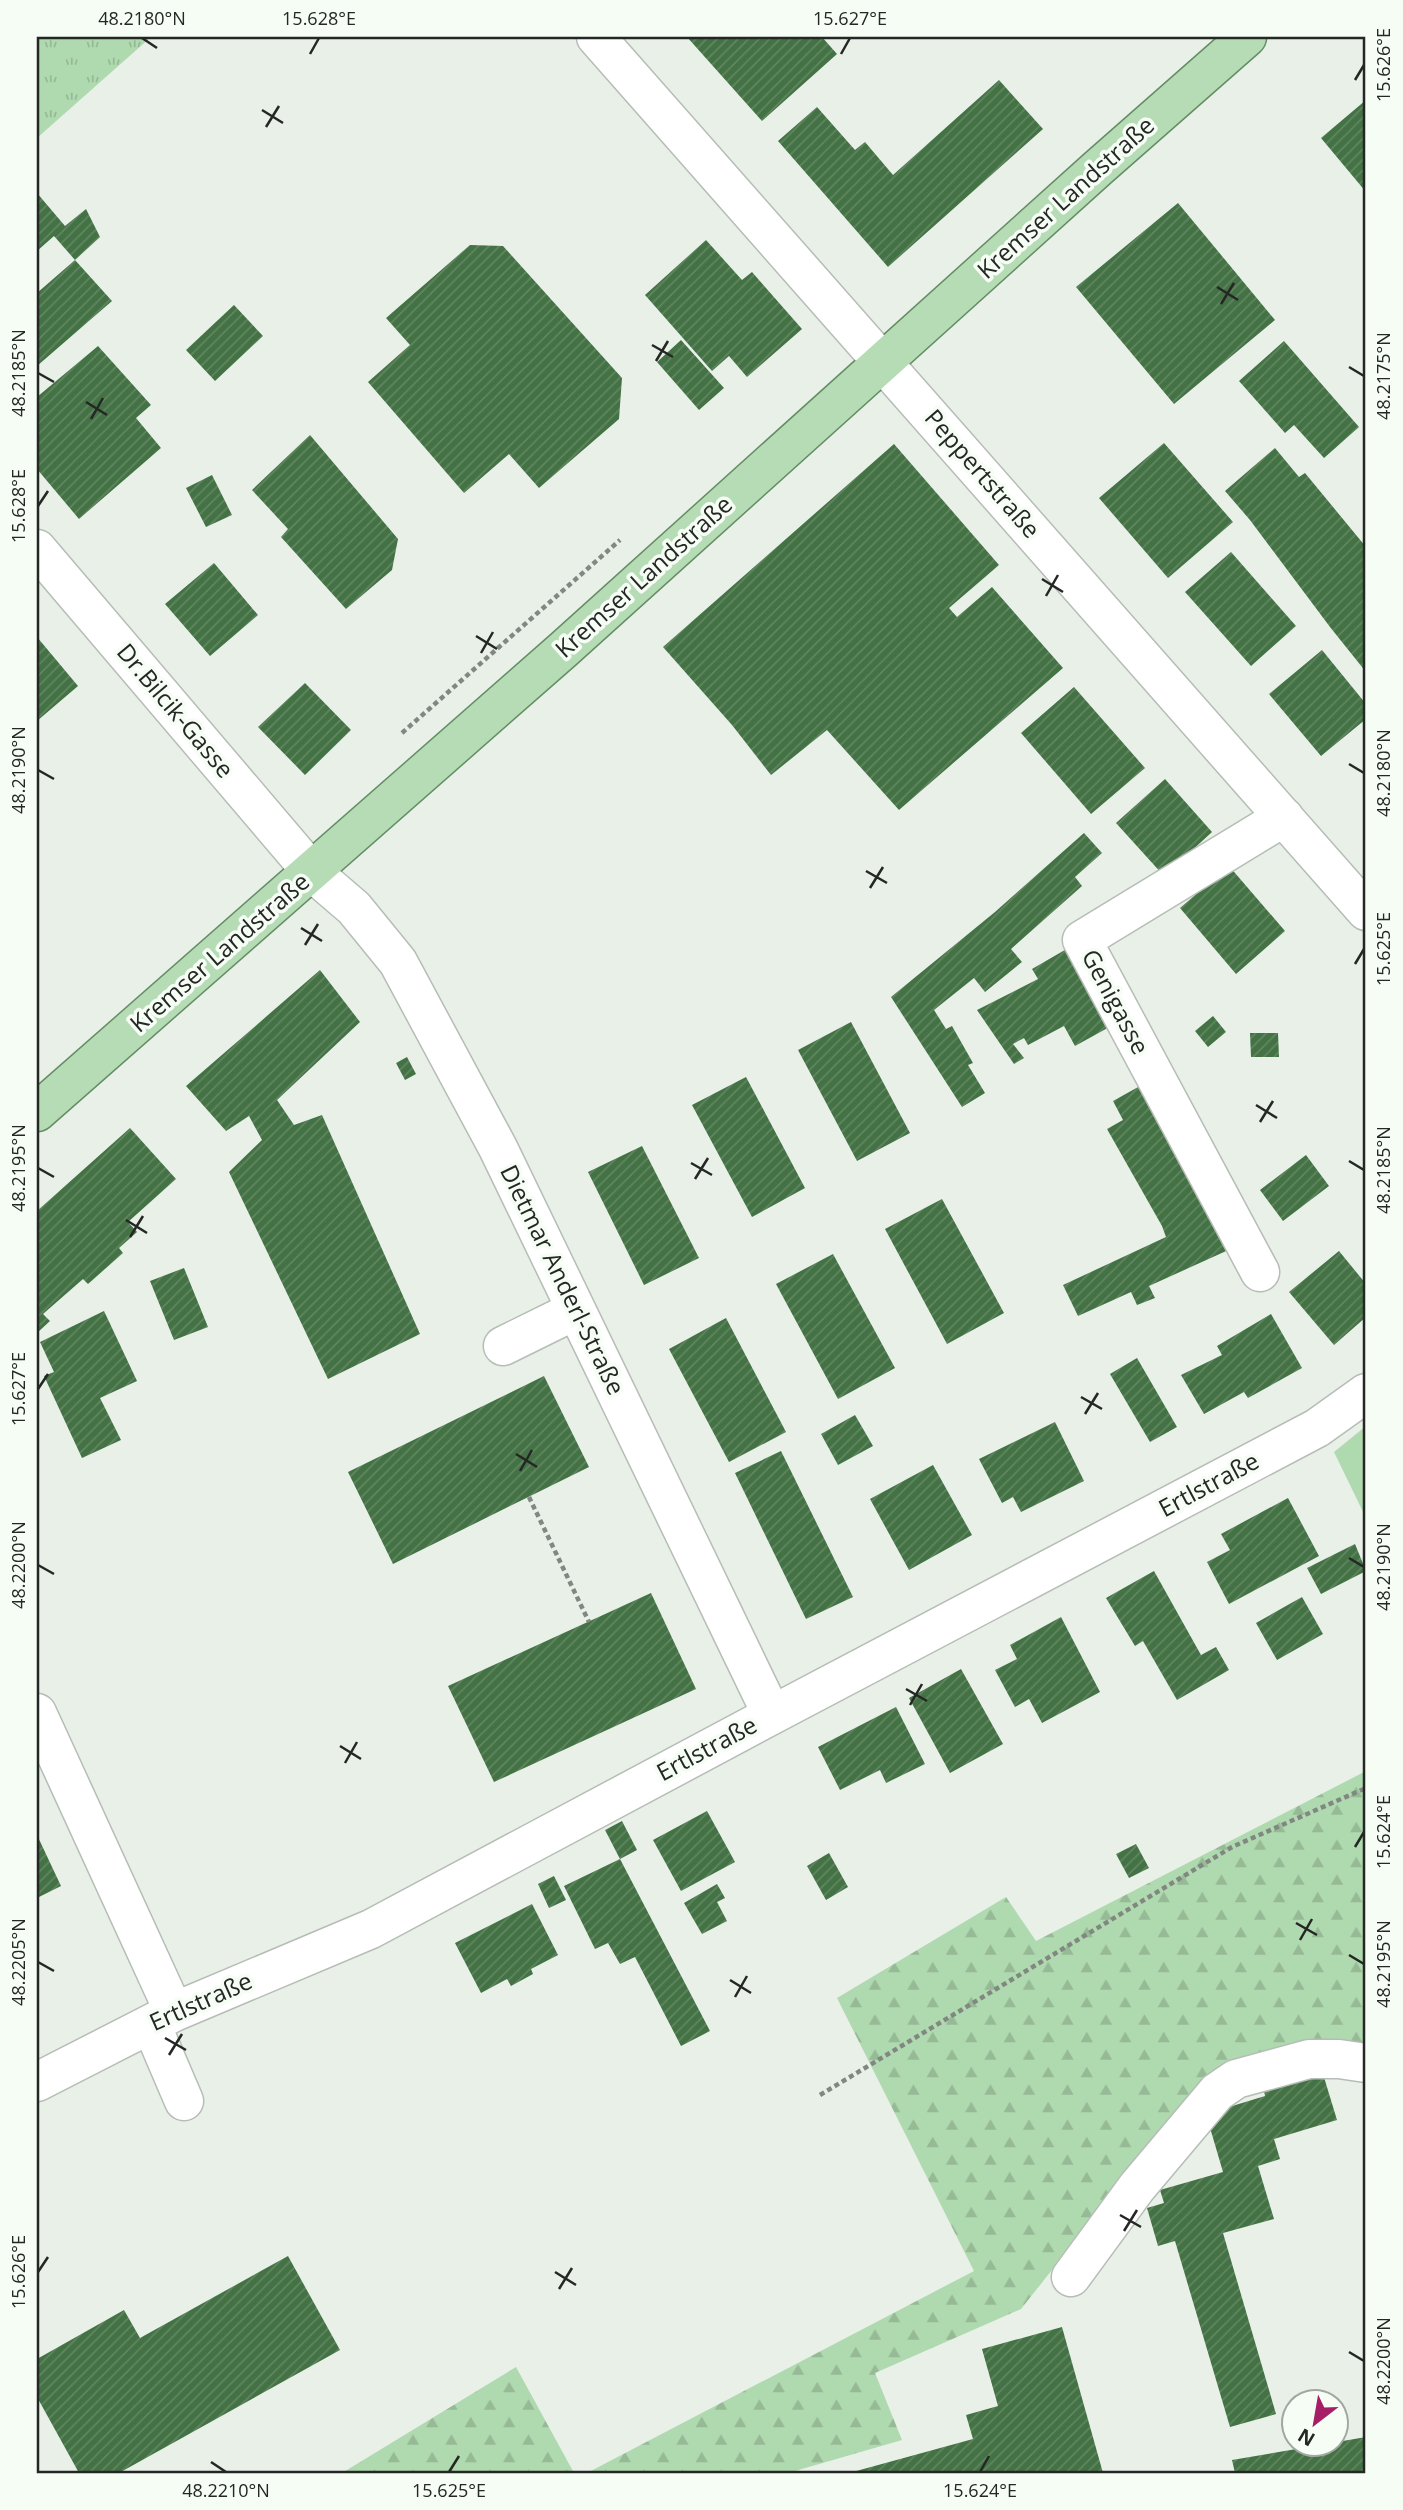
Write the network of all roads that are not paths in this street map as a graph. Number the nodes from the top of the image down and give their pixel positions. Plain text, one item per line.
1 (596, 37) edge
2 (1247, 37) edge
3 (883, 361) junction
4 (37, 549) edge
5 (1284, 817) junction
6 (312, 872) junction
7 (1366, 911) edge
8 (37, 1112) edge
9 (1260, 1272) dead end
10 (576, 1310) junction
11 (502, 1346) dead end
12 (1366, 1393) edge
13 (37, 1713) edge
14 (772, 1714) junction
15 (162, 2018) junction
16 (1366, 2063) edge
17 (37, 2082) edge
18 (184, 2101) dead end
19 (1071, 2277) dead end

1 - 3 street, Peppertstraße
2 - 3 main road, Kremser Landstraße
3 - 5 street, Peppertstraße
3 - 6 main road, Kremser Landstraße
4 - 6 street, Dr.Bilcik-Gasse
5 - 7 street, Peppertstraße
5 - 9 street, Genigasse
6 - 8 main road, Kremser Landstraße
6 - 10 street, Dietmar Anderl-Straße
10 - 11 street
10 - 14 street, Dietmar Anderl-Straße
12 - 14 street, Ertlstraße
13 - 15 street
14 - 15 street, Ertlstraße
15 - 17 street, Ertlstraße
15 - 18 street
16 - 19 street

